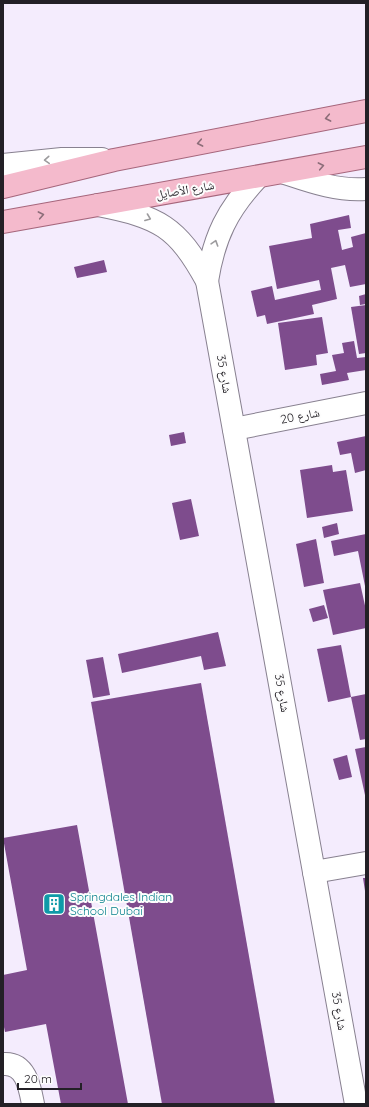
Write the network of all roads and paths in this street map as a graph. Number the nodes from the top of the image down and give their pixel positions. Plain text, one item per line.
1 (366, 111) edge
2 (366, 157) edge
3 (114, 160) junction
4 (3, 165) edge
5 (285, 173) junction
6 (258, 177) junction
7 (3, 187) edge
8 (366, 189) edge
9 (97, 205) junction
10 (3, 222) edge
11 (207, 281) junction
12 (366, 403) edge
13 (234, 429) junction
14 (366, 863) edge
15 (314, 872) junction
16 (3, 1064) edge
17 (33, 1104) edge
18 (356, 1104) edge

1 -> 3 main road
5 -> 2 main road, شارع الأصايل
3 -> 4 street
3 - 7 main road
5 - 6 main road, شارع الأصايل
5 - 8 street
6 - 9 main road, شارع الأصايل
11 -> 6 street, شارع 35
10 -> 9 main road, شارع الأصايل
9 -> 11 street, شارع 35
11 - 13 street, شارع 35
12 - 13 street, شارع 20
13 - 15 street, شارع 35
14 - 15 street
15 - 18 street, شارع 35
16 - 17 street

